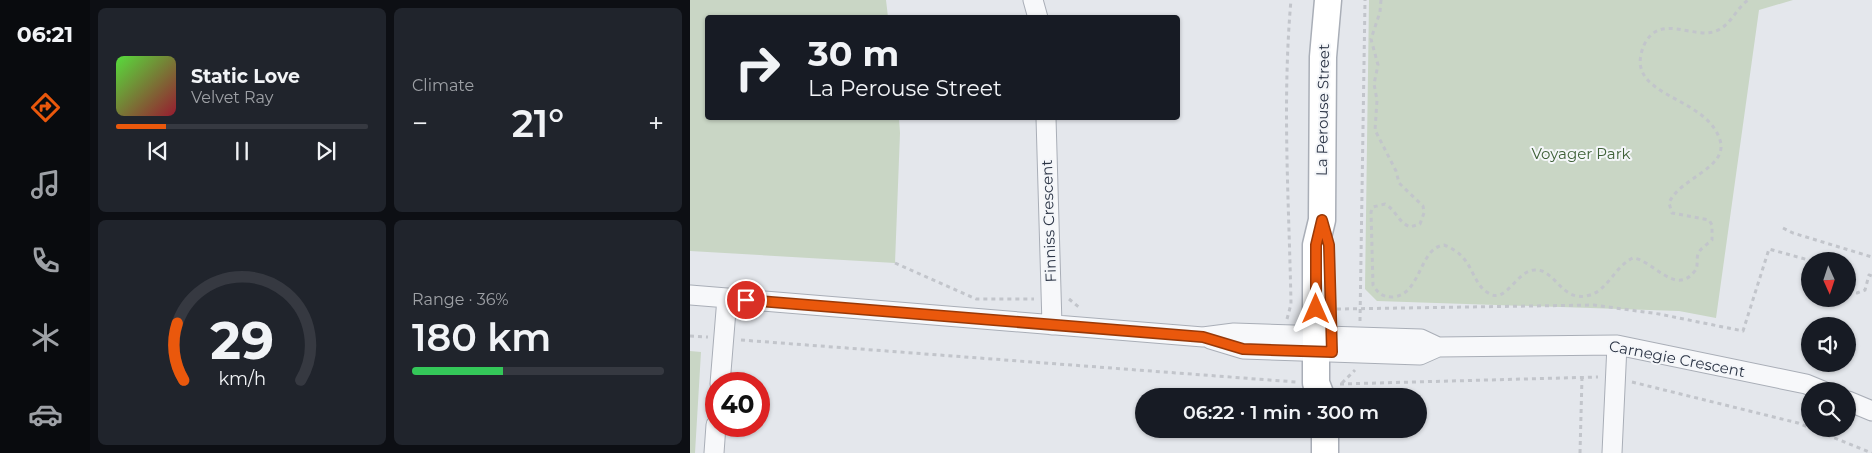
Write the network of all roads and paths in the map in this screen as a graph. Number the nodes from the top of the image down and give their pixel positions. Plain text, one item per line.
1 (1033, 0) edge
2 (1291, 0) edge
3 (1328, 0) edge
4 (1365, 0) edge
5 (1381, 0) edge
6 (1748, 0) edge
7 (1037, 15) edge
8 (1046, 120) edge
9 (1783, 228) dead end
10 (1872, 257) edge
11 (1801, 258) edge
12 (895, 263) dead end
13 (1872, 276) edge
14 (1856, 293) edge
15 (1067, 294) dead end
16 (690, 295) edge
17 (727, 298) junction
18 (1020, 298) dead end
19 (1086, 313) dead end
20 (1052, 325) junction
21 (1285, 327) dead end
22 (690, 336) edge
23 (724, 338) junction
24 (1324, 344) junction
25 (1616, 345) junction
26 (1360, 366) dead end
27 (721, 372) edge
28 (1582, 377) junction
29 (1616, 378) junction
30 (1298, 382) dead end
31 (1801, 383) edge
32 (1331, 388) edge
33 (1335, 388) edge
34 (1397, 388) edge
35 (1856, 404) edge
36 (1872, 411) edge
37 (1801, 424) edge
38 (715, 437) edge
39 (1833, 437) edge
40 (1325, 438) edge
41 (714, 453) edge
42 (1326, 453) edge
43 (1580, 453) edge
44 (1612, 453) edge
45 (1872, 453) edge

1 - 7 street
2 - 21 path
3 - 24 street, La Perouse Street
4 - 11 path
5 - 6 path
8 - 20 street, Finniss Crescent
9 - 10 path
12 - 18 path
13 - 14 path
15 - 19 path
16 - 17 street, Carnegie Crescent
17 - 20 street, Carnegie Crescent
17 - 23 street
20 - 24 street, Carnegie Crescent
22 - 23 path
23 - 27 street
23 - 30 path
24 - 25 street, Carnegie Crescent
24 - 32 street, La Perouse Street
25 - 29 street
25 - 31 street, Carnegie Crescent
26 - 33 path
28 - 29 path
28 - 34 path
28 - 43 path
29 - 37 path
29 - 44 street
35 - 36 street
38 - 41 street
39 - 45 path
40 - 42 street

